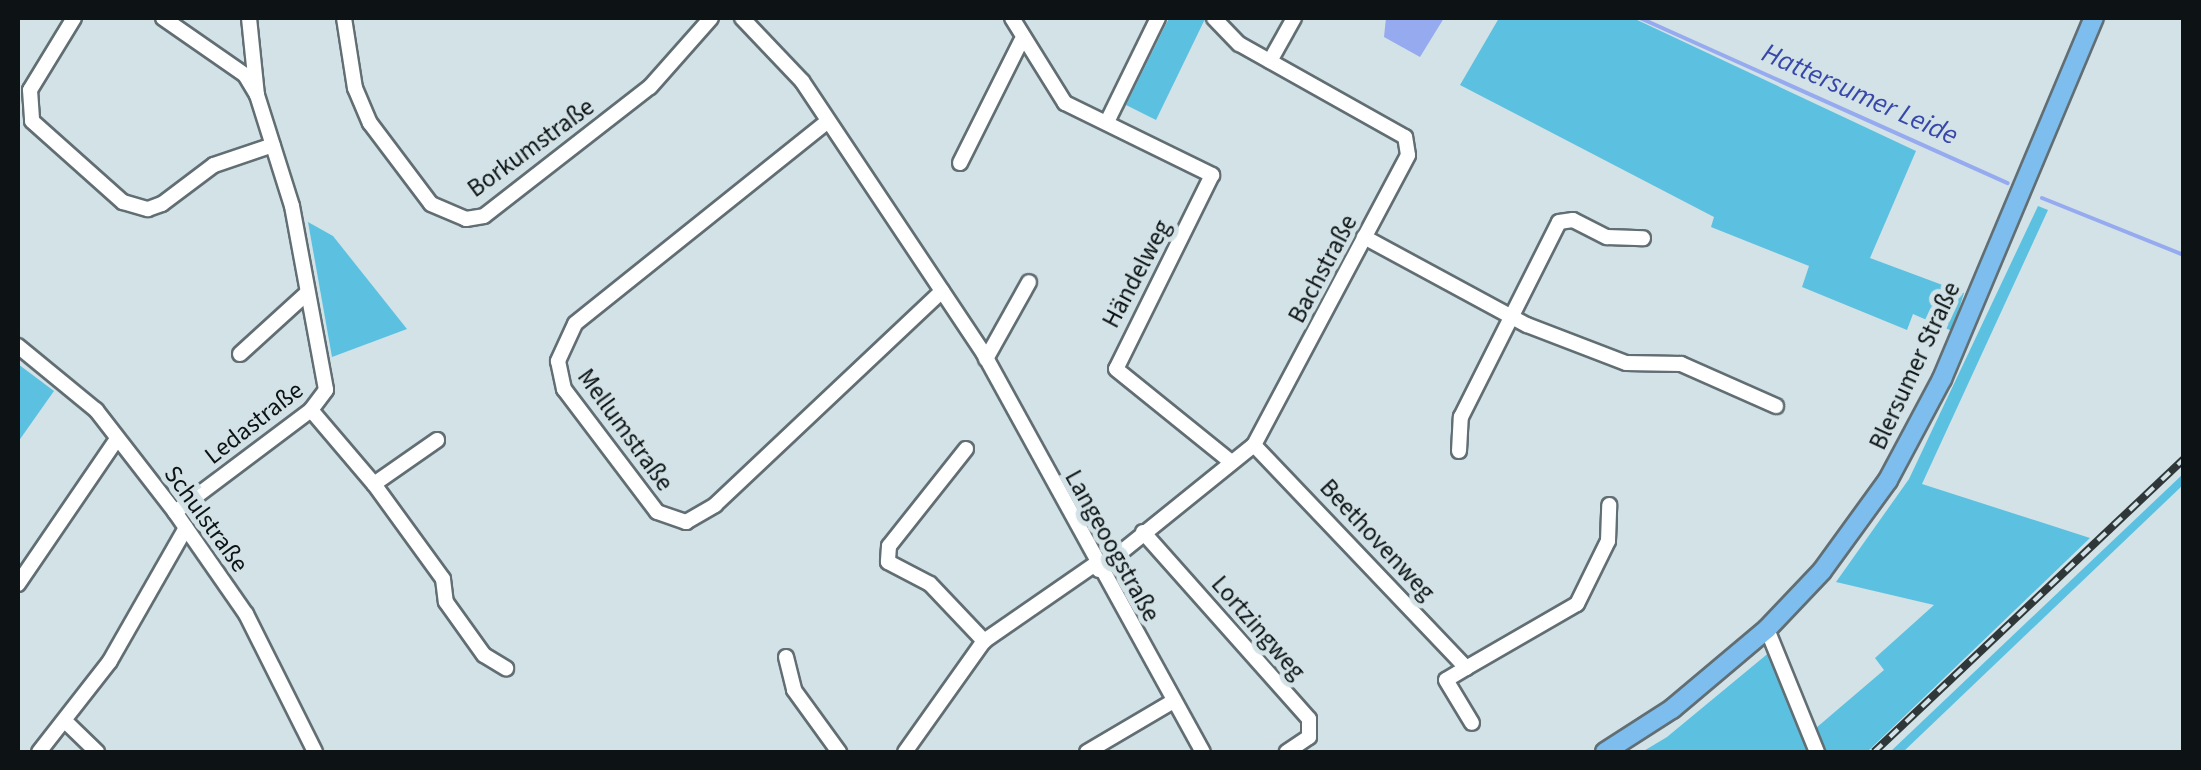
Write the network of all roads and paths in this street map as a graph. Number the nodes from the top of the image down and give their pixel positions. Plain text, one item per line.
1 (74, 18) edge
2 (163, 18) edge
3 (249, 18) edge
4 (344, 18) edge
5 (710, 18) edge
6 (742, 18) edge
7 (1012, 18) edge
8 (1158, 18) edge
9 (1214, 18) edge
10 (1294, 18) edge
11 (2094, 18) edge
12 (1021, 41) junction
13 (1270, 61) junction
14 (258, 95) junction
15 (828, 121) junction
16 (1108, 122) junction
17 (273, 145) junction
18 (960, 162) dead end
19 (1364, 237) junction
20 (1643, 238) dead end
21 (1029, 282) dead end
22 (942, 291) junction
23 (307, 293) junction
24 (1508, 315) junction
25 (18, 346) edge
26 (240, 354) dead end
27 (986, 359) junction
28 (1776, 406) dead end
29 (311, 410) junction
30 (118, 439) junction
31 (437, 440) dead end
32 (1254, 444) junction
33 (966, 449) dead end
34 (1460, 451) dead end
35 (1230, 461) junction
36 (374, 484) junction
37 (1609, 506) dead end
38 (175, 512) junction
39 (186, 528) junction
40 (1143, 532) junction
41 (1097, 567) junction
42 (18, 584) edge
43 (1767, 629) junction
44 (984, 642) junction
45 (786, 657) dead end
46 (506, 668) dead end
47 (1466, 668) junction
48 (1172, 702) junction
49 (66, 721) junction
50 (1472, 723) dead end
51 (1104, 748) edge
52 (39, 752) edge
53 (97, 752) edge
54 (315, 752) edge
55 (839, 752) edge
56 (905, 752) edge
57 (1087, 752) edge
58 (1202, 752) edge
59 (1288, 752) edge
60 (1606, 752) edge
61 (1817, 752) edge

1 - 17 street
2 - 14 street, Ledastraße
3 - 14 street, Ledastraße
4 - 5 street, Borkumstraße
6 - 15 street, Langeoogstraße
7 - 12 street, Händelweg
8 - 16 street
9 - 13 street, Bachstraße
10 - 13 street
11 - 43 main road, Blersumer Straße
12 - 16 street, Händelweg
12 - 18 street
13 - 19 street, Bachstraße
14 - 17 street, Ledastraße
15 - 22 street, Langeoogstraße
15 - 22 street, Mellumstraße
16 - 35 street, Händelweg
17 - 23 street, Ledastraße
19 - 24 street
19 - 32 street, Bachstraße
20 - 24 street
21 - 27 street
22 - 27 street, Langeoogstraße
23 - 26 street
23 - 29 street, Ledastraße
24 - 28 street
24 - 34 street
25 - 30 street, Schulstraße
27 - 41 street, Langeoogstraße
29 - 36 street
29 - 38 street, Ledastraße
30 - 38 street, Schulstraße
30 - 42 street
31 - 36 street
32 - 35 street, Bachstraße
32 - 47 street, Beethovenweg
33 - 44 street
35 - 40 street, Bachstraße
36 - 46 street
37 - 47 street
38 - 39 street, Schulstraße
39 - 49 street
39 - 54 street, Schulstraße
40 - 41 street, Bachstraße
40 - 59 street, Lortzingweg
41 - 44 street, Bachstraße
41 - 48 street, Langeoogstraße
43 - 60 main road, Blersumer Straße
43 - 61 street
44 - 56 street, Bachstraße
45 - 55 street
47 - 50 street
48 - 51 street
48 - 58 street, Langeoogstraße
49 - 52 street
49 - 53 street
51 - 57 street

